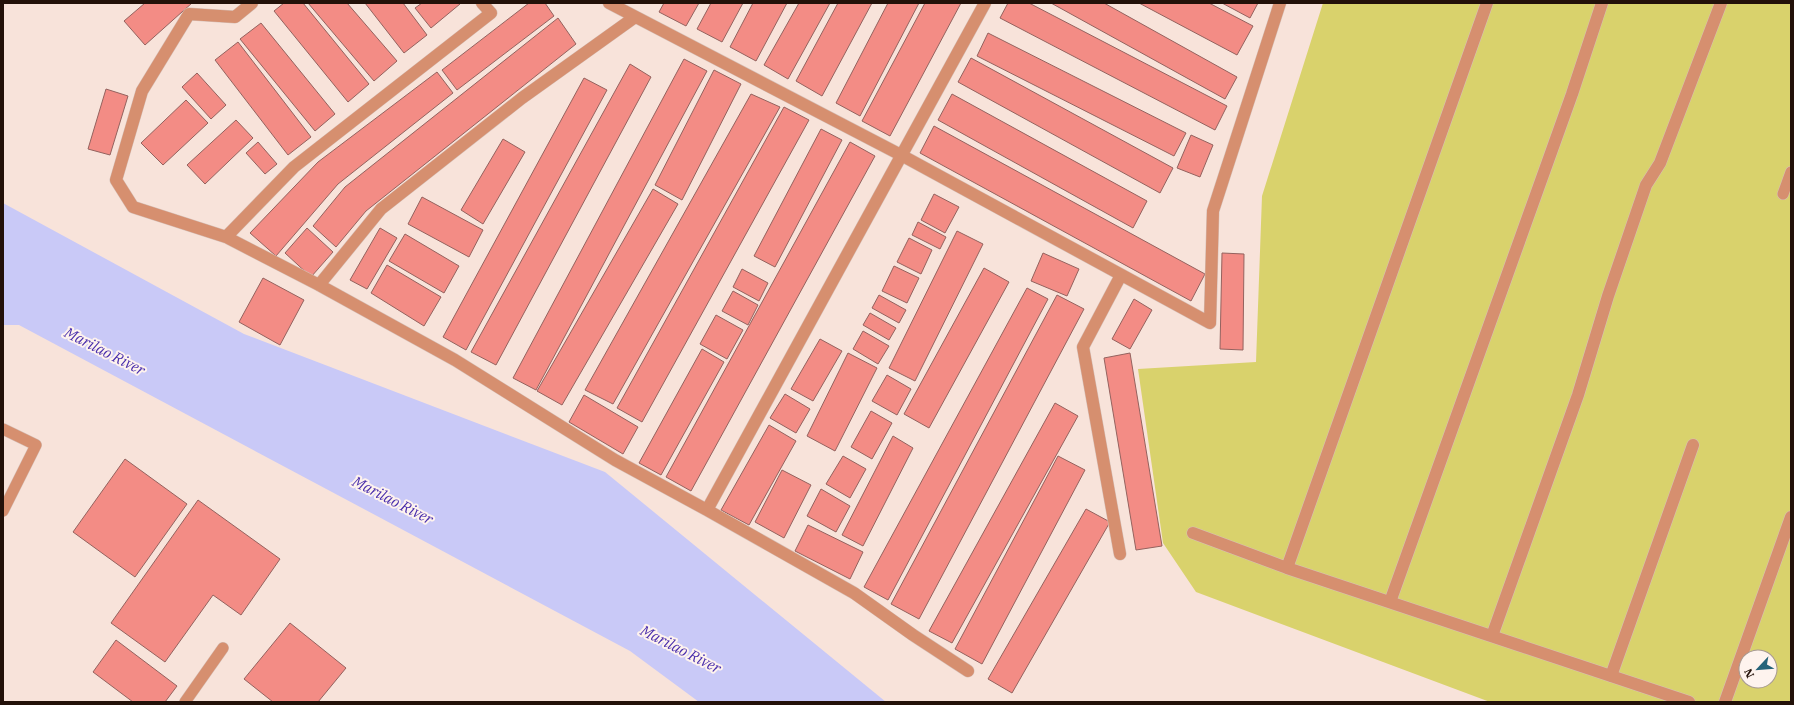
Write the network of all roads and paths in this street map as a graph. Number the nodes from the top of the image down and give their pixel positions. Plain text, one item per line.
1 (252, 3) edge
2 (482, 3) edge
3 (609, 3) edge
4 (985, 3) edge
5 (1280, 3) edge
6 (1487, 3) edge
7 (1602, 3) edge
8 (1720, 3) edge
9 (635, 17) junction
10 (901, 155) junction
11 (1791, 172) edge
12 (1783, 194) dead end
13 (226, 237) junction
14 (1121, 275) junction
15 (319, 285) junction
16 (3, 429) edge
17 (1693, 445) dead end
18 (707, 510) junction
19 (3, 512) edge
20 (1791, 517) edge
21 (1193, 533) dead end
22 (1120, 554) dead end
23 (1287, 568) junction
24 (1390, 602) junction
25 (1492, 636) junction
26 (222, 648) dead end
27 (968, 671) dead end
28 (1611, 676) junction
29 (185, 702) edge
30 (1689, 702) edge
31 (1725, 702) edge

1 - 13 street
2 - 13 street
3 - 9 street
4 - 10 street
5 - 14 street
6 - 23 street
7 - 24 street
8 - 25 street
9 - 10 street
9 - 15 street
10 - 14 street
10 - 18 street
11 - 12 lane
13 - 15 street
14 - 22 street
15 - 18 street
16 - 19 lane
17 - 28 street
18 - 27 street
20 - 31 street
21 - 23 street
23 - 24 street
24 - 25 street
25 - 28 street
26 - 29 lane
28 - 30 street

